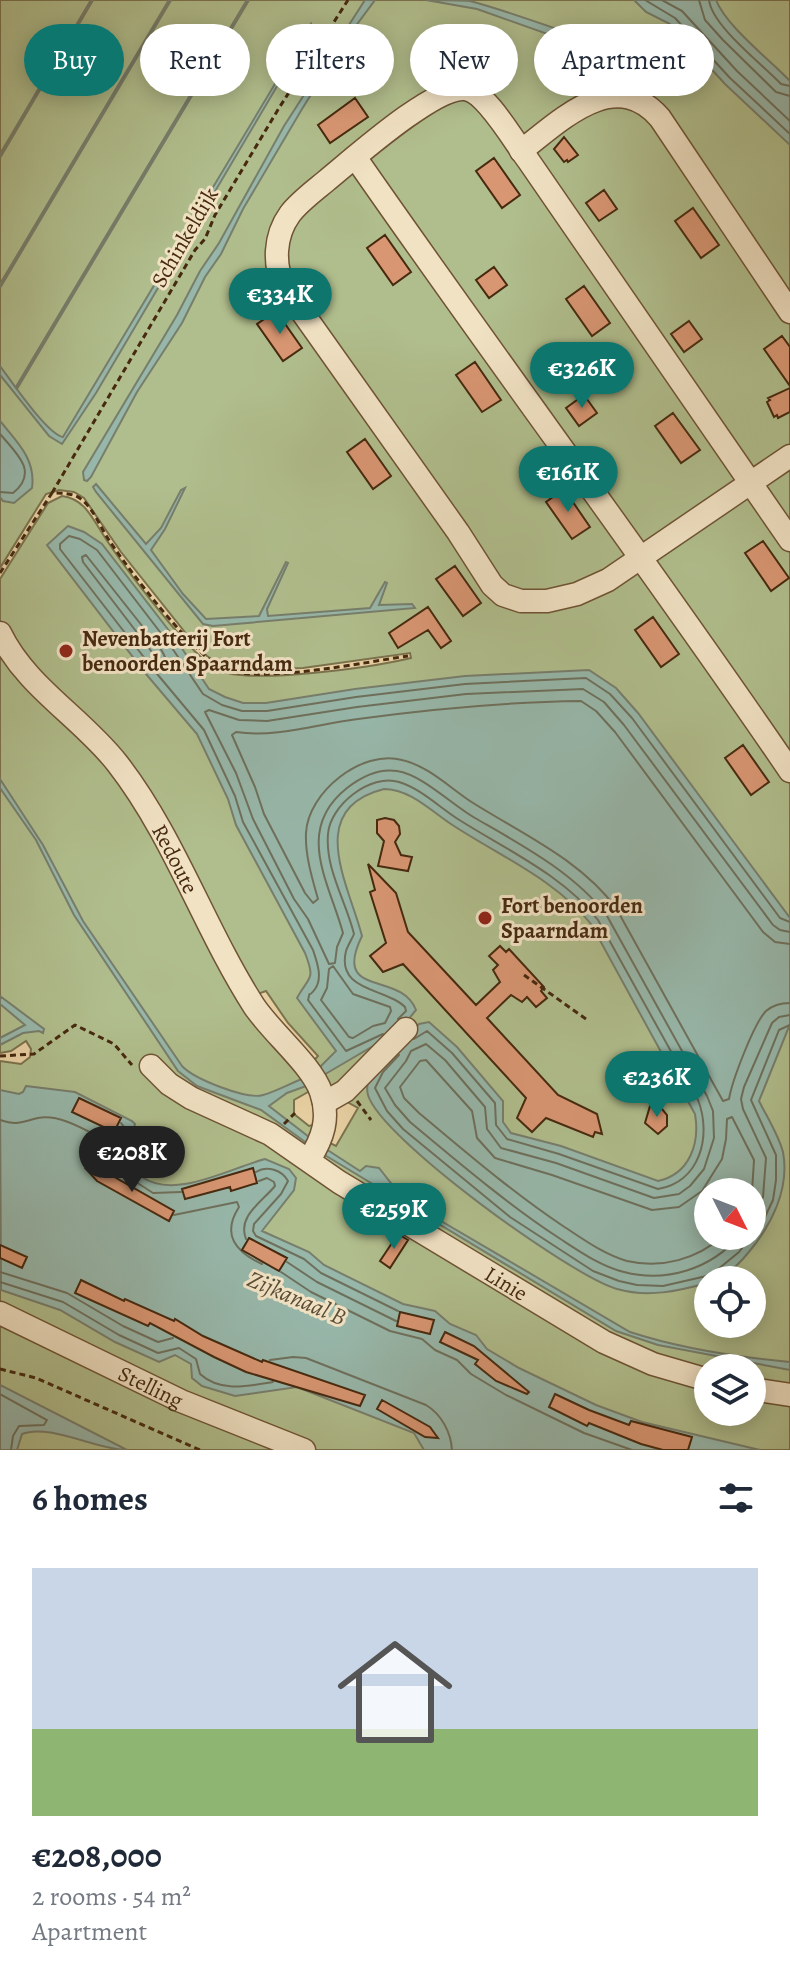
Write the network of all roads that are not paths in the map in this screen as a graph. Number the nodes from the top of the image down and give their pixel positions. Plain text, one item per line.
1 (521, 151) junction
2 (355, 157) junction
3 (790, 312) edge
4 (790, 456) edge
5 (751, 483) junction
6 (790, 540) edge
7 (640, 559) junction
8 (0, 633) edge
9 (790, 771) edge
10 (406, 1029) dead end
11 (151, 1066) dead end
12 (324, 1103) junction
13 (309, 1160) junction
14 (0, 1313) edge
15 (694, 1376) edge
16 (766, 1391) edge
17 (790, 1395) edge
18 (304, 1450) edge

1 - 2 street
1 - 3 street
1 - 5 street
2 - 7 street
2 - 7 street
4 - 5 street
5 - 6 street
5 - 7 street
7 - 9 street
8 - 12 street, Redoute
10 - 12 street
11 - 13 street, Linie
12 - 13 street
13 - 15 street, Linie
14 - 18 street, Stelling
16 - 17 street

